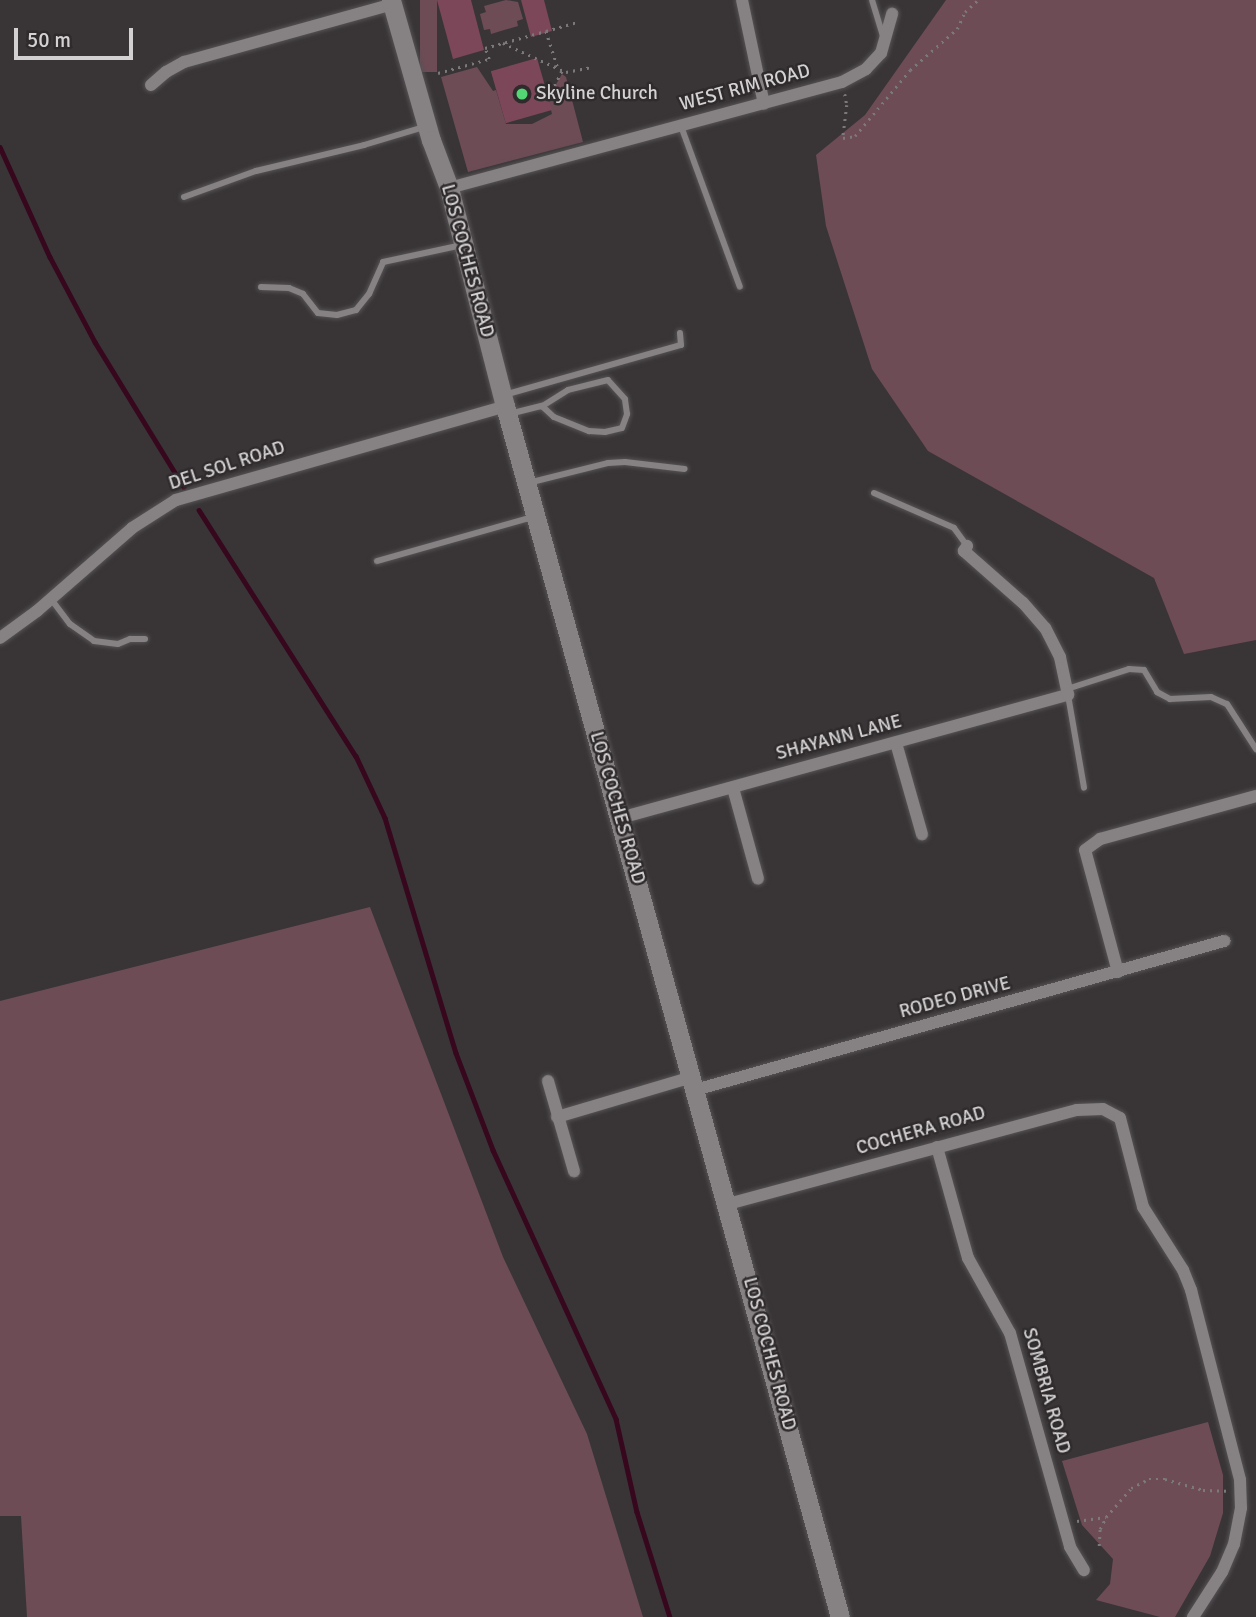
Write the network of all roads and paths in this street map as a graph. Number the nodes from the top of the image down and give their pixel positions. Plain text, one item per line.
1 (742, 0) edge
2 (872, 0) edge
3 (978, 0) edge
4 (392, 2) edge
5 (892, 14) dead end
6 (578, 22) dead end
7 (546, 31) junction
8 (885, 41) junction
9 (503, 43) junction
10 (591, 67) dead end
11 (560, 70) junction
12 (438, 73) dead end
13 (842, 82) junction
14 (151, 85) dead end
15 (548, 98) dead end
16 (764, 104) junction
17 (681, 126) junction
18 (426, 127) junction
19 (449, 188) junction
20 (184, 197) dead end
21 (464, 244) junction
22 (261, 287) dead end
23 (740, 287) dead end
24 (680, 333) dead end
25 (505, 405) junction
26 (542, 407) junction
27 (685, 469) dead end
28 (526, 484) junction
29 (874, 494) dead end
30 (536, 517) junction
31 (967, 546) joint
32 (377, 561) dead end
33 (51, 599) junction
34 (0, 638) edge
35 (145, 639) dead end
36 (1068, 692) junction
37 (896, 743) junction
38 (1256, 749) edge
39 (733, 788) junction
40 (1084, 788) dead end
41 (1256, 796) edge
42 (620, 818) junction
43 (922, 834) dead end
44 (758, 879) dead end
45 (1224, 941) dead end
46 (1118, 972) junction
47 (548, 1081) dead end
48 (694, 1084) junction
49 (557, 1117) junction
50 (937, 1147) junction
51 (574, 1171) dead end
52 (728, 1204) junction
53 (1226, 1491) dead end
54 (1109, 1515) junction
55 (1077, 1521) dead end
56 (1099, 1545) dead end
57 (1084, 1570) dead end
58 (840, 1617) edge
59 (1193, 1617) edge

1 - 16 street
2 - 8 lane
3 - 13 path
4 - 14 street
4 - 18 main road, LOS COCHES ROAD
5 - 8 street, WEST RIM ROAD
6 - 7 path
7 - 9 path
7 - 11 path
8 - 13 street, WEST RIM ROAD
9 - 11 path
9 - 12 path
10 - 11 path
11 - 15 path
13 - 16 street, WEST RIM ROAD
16 - 17 street, WEST RIM ROAD
17 - 19 street, WEST RIM ROAD
17 - 23 lane
18 - 19 main road, LOS COCHES ROAD
18 - 20 lane
19 - 21 main road, LOS COCHES ROAD
21 - 22 lane
21 - 25 main road, LOS COCHES ROAD
24 - 25 lane
25 - 26 lane
25 - 28 main road, LOS COCHES ROAD
25 - 33 street, DEL SOL ROAD
26 - 26 lane
27 - 28 lane
28 - 30 main road, LOS COCHES ROAD
29 - 31 lane
30 - 32 lane
30 - 42 main road, LOS COCHES ROAD
31 - 36 street
33 - 34 street, DEL SOL ROAD
33 - 35 lane
36 - 37 street, SHAYANN LANE
36 - 38 lane
36 - 40 lane
37 - 39 street, SHAYANN LANE
37 - 43 street
39 - 42 street, SHAYANN LANE
39 - 44 street
41 - 46 street
42 - 48 main road, LOS COCHES ROAD
45 - 46 street, RODEO DRIVE
46 - 48 street, RODEO DRIVE
47 - 49 street
48 - 49 street, RODEO DRIVE
48 - 52 main road, LOS COCHES ROAD
49 - 51 street
50 - 52 street, COCHERA ROAD
50 - 57 street, SOMBRIA ROAD
50 - 59 street, COCHERA ROAD
52 - 58 main road, LOS COCHES ROAD
53 - 54 path
54 - 55 path
54 - 56 path

